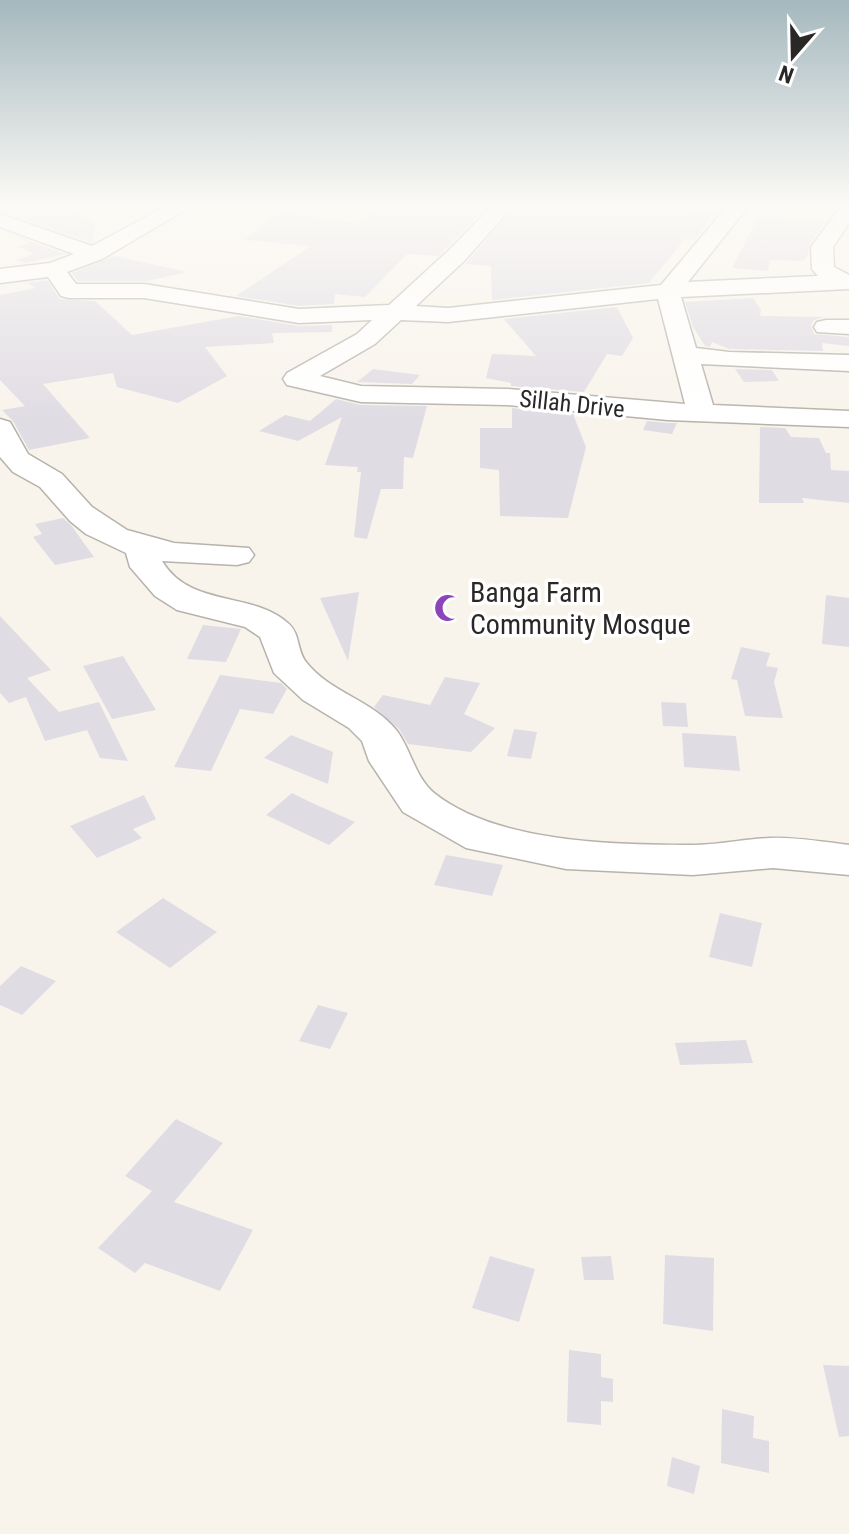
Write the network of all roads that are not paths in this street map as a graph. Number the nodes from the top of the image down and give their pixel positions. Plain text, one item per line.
1 (58, 276) edge
2 (435, 276) edge
3 (681, 276) edge
4 (845, 282) edge
5 (668, 292) junction
6 (395, 312) junction
7 (687, 355) junction
8 (849, 363) edge
9 (701, 414) junction
10 (849, 419) edge
11 (0, 428) edge
12 (141, 548) junction
13 (237, 555) dead end
14 (849, 860) edge

1 - 6 street
2 - 6 street
3 - 5 street
4 - 5 street
5 - 6 street
5 - 7 street
6 - 9 street, Sillah Drive
7 - 8 street
7 - 9 street
9 - 10 street, Sillah Drive
11 - 12 street
12 - 13 street
12 - 14 street

